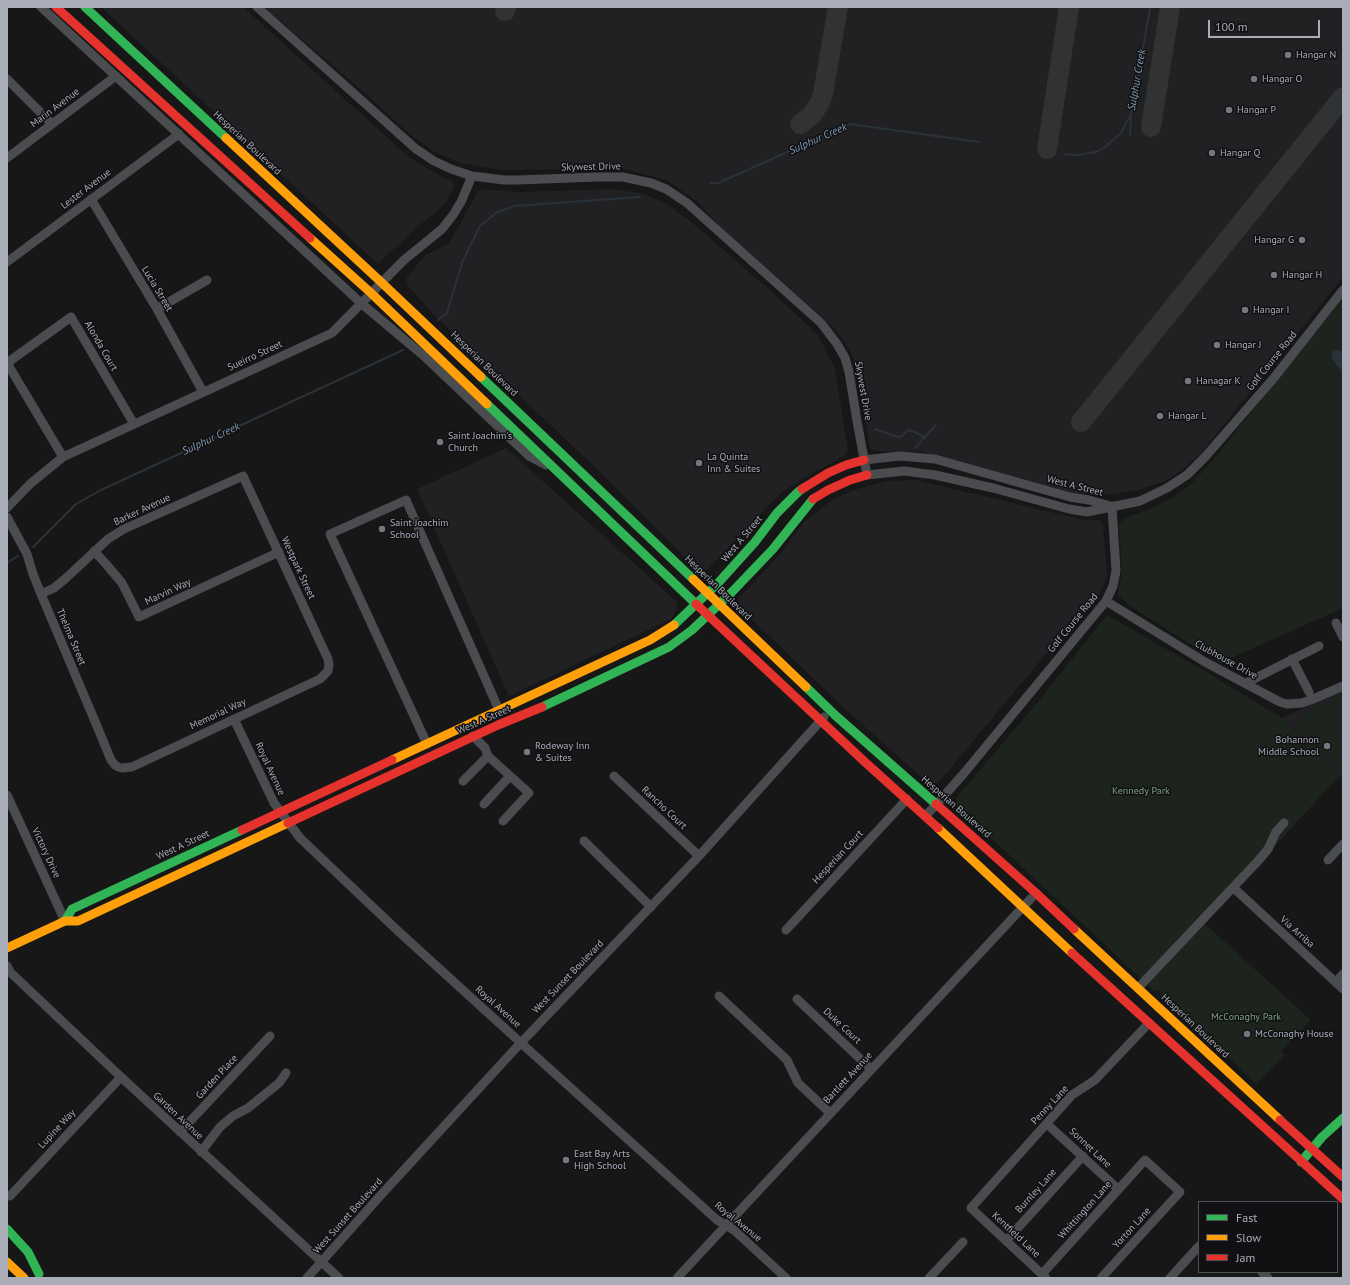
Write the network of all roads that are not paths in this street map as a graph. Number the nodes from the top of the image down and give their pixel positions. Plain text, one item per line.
1 (41, 7) edge
2 (56, 7) edge
3 (85, 7) edge
4 (257, 7) edge
5 (116, 76) junction
6 (7, 79) edge
7 (52, 124) junction
8 (179, 134) junction
9 (7, 158) edge
10 (472, 176) junction
11 (91, 199) junction
12 (7, 262) edge
13 (207, 280) dead end
14 (381, 282) junction
15 (1343, 290) edge
16 (371, 294) junction
17 (362, 304) junction
18 (157, 309) junction
19 (203, 392) junction
20 (134, 424) junction
21 (63, 457) junction
22 (864, 460) junction
23 (556, 471) junction
24 (867, 475) junction
25 (243, 476) joint
26 (1112, 506) junction
27 (7, 508) edge
28 (7, 517) edge
29 (94, 551) junction
30 (279, 552) junction
31 (41, 594) junction
32 (707, 594) junction
33 (1106, 601) junction
34 (696, 604) junction
35 (719, 605) junction
36 (707, 615) junction
37 (1336, 623) dead end
38 (1343, 637) edge
39 (1319, 646) dead end
40 (1292, 659) junction
41 (584, 670) junction
42 (328, 671) joint
43 (1246, 683) junction
44 (1343, 686) edge
45 (577, 692) junction
46 (1309, 692) dead end
47 (499, 710) junction
48 (830, 710) junction
49 (234, 719) junction
50 (820, 720) junction
51 (498, 725) junction
52 (473, 736) junction
53 (427, 744) junction
54 (488, 756) junction
55 (114, 765) joint
56 (510, 776) junction
57 (614, 776) dead end
58 (463, 781) dead end
59 (7, 794) edge
60 (907, 799) junction
61 (484, 804) dead end
62 (936, 805) junction
63 (281, 812) junction
64 (925, 816) junction
65 (503, 820) dead end
66 (289, 822) junction
67 (1284, 823) dead end
68 (584, 841) dead end
69 (1343, 844) edge
70 (699, 856) junction
71 (1328, 860) dead end
72 (1237, 891) dead end
73 (1036, 893) junction
74 (651, 906) junction
75 (1022, 907) junction
76 (65, 920) junction
77 (786, 930) dead end
78 (7, 948) edge
79 (7, 966) edge
80 (1343, 974) edge
81 (1336, 982) junction
82 (1138, 988) junction
83 (1343, 989) edge
84 (719, 996) dead end
85 (797, 999) dead end
86 (1149, 1023) junction
87 (270, 1036) dead end
88 (521, 1043) junction
89 (1177, 1049) junction
90 (1208, 1054) junction
91 (871, 1069) junction
92 (286, 1073) dead end
93 (121, 1077) junction
94 (830, 1113) junction
95 (1343, 1118) edge
96 (1047, 1124) junction
97 (180, 1132) junction
98 (1312, 1148) junction
99 (201, 1152) junction
100 (1083, 1156) junction
101 (1301, 1162) junction
102 (1343, 1177) edge
103 (1118, 1189) junction
104 (1180, 1192) joint
105 (10, 1196) dead end
106 (1343, 1199) edge
107 (971, 1208) joint
108 (726, 1225) junction
109 (7, 1229) edge
110 (1006, 1241) junction
111 (963, 1242) dead end
112 (1198, 1247) edge
113 (18, 1254) dead end
114 (7, 1262) edge
115 (322, 1262) junction
116 (42, 1276) edge
117 (1044, 1276) edge
118 (24, 1278) edge
119 (307, 1278) edge
120 (339, 1278) edge
121 (677, 1278) edge
122 (786, 1278) edge
123 (929, 1278) edge
124 (1101, 1278) edge
125 (1170, 1278) edge

1 - 5 street
2 - 16 main road
3 - 14 main road, Hesperian Boulevard
4 - 10 street, Skywest Drive
5 - 7 street, Marin Avenue
5 - 8 street
6 - 7 street
7 - 9 street, Marin Avenue
8 - 11 street, Lester Avenue
8 - 17 street
10 - 14 street, Sueirro Street
10 - 22 street, Skywest Drive
11 - 12 street, Lester Avenue
11 - 18 street, Lucia Street
13 - 18 street
14 - 16 street, Sueirro Street
14 - 32 main road, Hesperian Boulevard
15 - 26 street, Golf Course Road
16 - 17 street, Sueirro Street
16 - 23 main road
17 - 19 street, Sueirro Street
17 - 23 street
18 - 19 street, Lucia Street
19 - 20 street, Sueirro Street
20 - 21 street, Sueirro Street
20 - 21 street, Alonda Court
21 - 27 street, Sueirro Street
22 - 24 street, Skywest Drive
22 - 26 street, West A Street
22 - 32 main road, West A Street
23 - 34 main road
24 - 26 street, West A Street
24 - 35 main road, West A Street
25 - 29 street, Barker Avenue
25 - 30 street, Westpark Street
26 - 33 street, Golf Course Road
28 - 31 street, Thelma Street
29 - 30 street, Marvin Way
29 - 31 street, Barker Avenue
30 - 42 street, Westpark Street
31 - 55 street, Thelma Street
32 - 34 main road, West A Street
32 - 35 main road, Hesperian Boulevard
33 - 43 street, Clubhouse Drive
33 - 62 street, Golf Course Road
34 - 36 main road
34 - 41 main road, West A Street
35 - 36 main road, West A Street
35 - 48 main road, Hesperian Boulevard
36 - 45 main road, West A Street
36 - 50 main road
37 - 38 street
39 - 40 street
40 - 43 street
40 - 46 street
41 - 45 main road
41 - 47 main road, West A Street
42 - 49 street, Memorial Way
43 - 44 street, Clubhouse Drive
45 - 51 main road, West A Street
47 - 51 main road
47 - 53 main road, West A Street
47 - 53 street
48 - 50 street, West Sunset Boulevard
48 - 62 main road, Hesperian Boulevard
49 - 55 street, Memorial Way
49 - 63 street, Royal Avenue
50 - 60 main road
50 - 70 street, West Sunset Boulevard
51 - 52 main road, West A Street
52 - 54 street
52 - 66 main road, West A Street
53 - 63 main road, West A Street
54 - 56 street
54 - 58 street
56 - 61 street
56 - 65 street
57 - 70 street, Rancho Court
59 - 76 street, Victory Drive
60 - 64 main road
60 - 77 street, Hesperian Court
62 - 64 street, Golf Course Road
62 - 73 main road, Hesperian Boulevard
63 - 66 street, Royal Avenue
63 - 76 main road, West A Street
64 - 75 main road
66 - 76 main road, West A Street
66 - 88 street, Royal Avenue
67 - 82 street
68 - 74 street
69 - 71 street
70 - 74 street, West Sunset Boulevard
72 - 81 street, Via Arriba
73 - 75 street, Bartlett Avenue
73 - 82 main road, Hesperian Boulevard
74 - 88 street, West Sunset Boulevard
75 - 86 main road
75 - 91 street, Bartlett Avenue
76 - 78 main road, West A Street
79 - 93 street, Garden Avenue
80 - 81 street
81 - 83 street, Via Arriba
82 - 90 main road, Hesperian Boulevard
84 - 94 street
85 - 91 street, Duke Court
86 - 89 main road
86 - 96 street, Penny Lane
87 - 97 street, Garden Place
88 - 108 street, Royal Avenue
88 - 115 street, West Sunset Boulevard
89 - 90 main road
89 - 101 main road
90 - 98 main road, Hesperian Boulevard
91 - 94 street, Bartlett Avenue
92 - 99 street
93 - 97 street, Garden Avenue
93 - 105 street, Lupine Way
94 - 108 street, Bartlett Avenue
95 - 98 main road
96 - 100 street, Sonnet Lane
96 - 107 street, Penny Lane
97 - 99 street, Garden Avenue
98 - 101 main road
98 - 102 main road, Hesperian Boulevard
99 - 115 street, Garden Avenue
100 - 103 street, Sonnet Lane
100 - 110 street, Burnley Lane
101 - 106 main road
103 - 104 street, Whittington Lane
103 - 117 street, Whittington Lane
104 - 124 street, Yorton Lane
107 - 110 street, Kentfield Lane
108 - 121 street, Bartlett Avenue
108 - 122 street, Royal Avenue
109 - 116 main road
110 - 117 street, Kentfield Lane
111 - 123 street
112 - 125 street
113 - 116 main road
114 - 118 main road
115 - 119 street, West Sunset Boulevard
115 - 120 street, Garden Avenue

